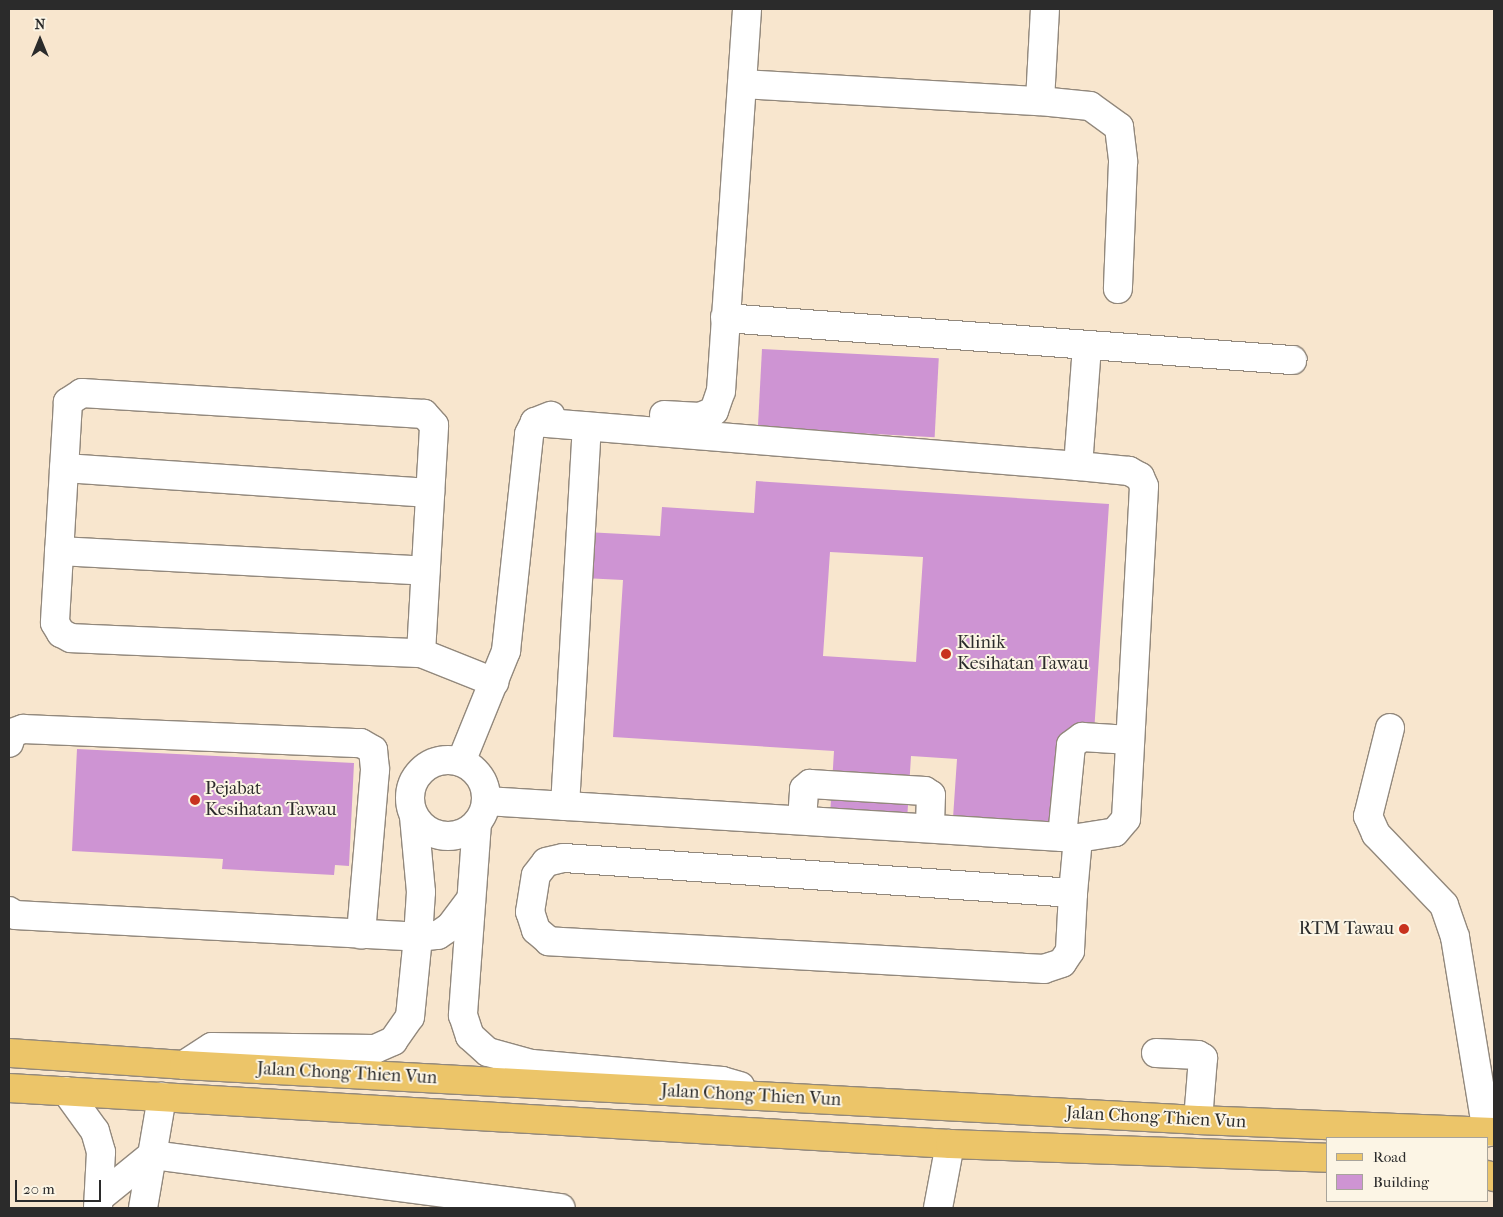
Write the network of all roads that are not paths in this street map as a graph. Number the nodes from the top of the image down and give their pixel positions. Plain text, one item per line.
1 (747, 9) edge
2 (1044, 9) edge
3 (742, 84) junction
4 (1040, 100) junction
5 (1118, 289) dead end
6 (725, 318) junction
7 (1087, 345) junction
8 (1292, 360) dead end
9 (535, 422) junction
10 (587, 427) junction
11 (1078, 466) junction
12 (64, 468) junction
13 (430, 493) junction
14 (59, 551) junction
15 (425, 571) junction
16 (421, 653) junction
17 (494, 682) junction
18 (1390, 728) dead end
19 (1130, 740) junction
20 (9, 743) edge
21 (461, 762) junction
22 (564, 806) junction
23 (482, 812) junction
24 (414, 817) junction
25 (802, 820) junction
26 (930, 828) junction
27 (1070, 837) junction
28 (1073, 893) junction
29 (471, 899) junction
30 (9, 911) edge
31 (361, 934) junction
32 (418, 937) junction
33 (9, 1053) edge
34 (1156, 1053) dead end
35 (184, 1065) junction
36 (9, 1088) edge
37 (66, 1091) junction
38 (162, 1097) junction
39 (781, 1098) junction
40 (1198, 1120) junction
41 (1491, 1132) edge
42 (950, 1144) junction
43 (152, 1155) junction
44 (1326, 1158) edge
45 (99, 1203) edge
46 (144, 1208) edge
47 (561, 1208) edge
48 (938, 1208) edge

1 - 3 street
2 - 4 street
3 - 4 street
3 - 6 street
4 - 5 street
6 - 7 street
6 - 9 street
7 - 8 street
7 - 11 street
9 - 10 street
9 - 17 street
10 - 11 street
10 - 22 street
11 - 19 street
12 - 13 street
12 - 13 street
12 - 14 street
13 - 15 street
14 - 15 street
14 - 16 street
15 - 16 street
16 - 17 street
17 - 21 street
18 - 41 street
19 - 27 street
19 - 27 street
20 - 31 street
21 - 23 street
21 - 24 street
22 - 23 street
22 - 25 street
23 - 24 street
23 - 29 street
24 - 32 street
25 - 26 street
25 - 26 street
26 - 27 street
27 - 28 street
28 - 28 street
29 - 32 street
29 - 39 street
30 - 31 street
31 - 32 street
32 - 35 street
33 - 35 main road, Jalan Chong Thien Vun
34 - 40 street
35 - 39 main road, Jalan Chong Thien Vun
36 - 37 main road, Jalan Chong Thien Vun
37 - 38 main road, Jalan Chong Thien Vun
37 - 45 street
38 - 42 main road, Jalan Chong Thien Vun
38 - 43 street
39 - 40 main road, Jalan Chong Thien Vun
40 - 41 main road, Jalan Chong Thien Vun
42 - 44 main road, Jalan Chong Thien Vun
42 - 48 street
43 - 45 street
43 - 46 street
43 - 47 street

